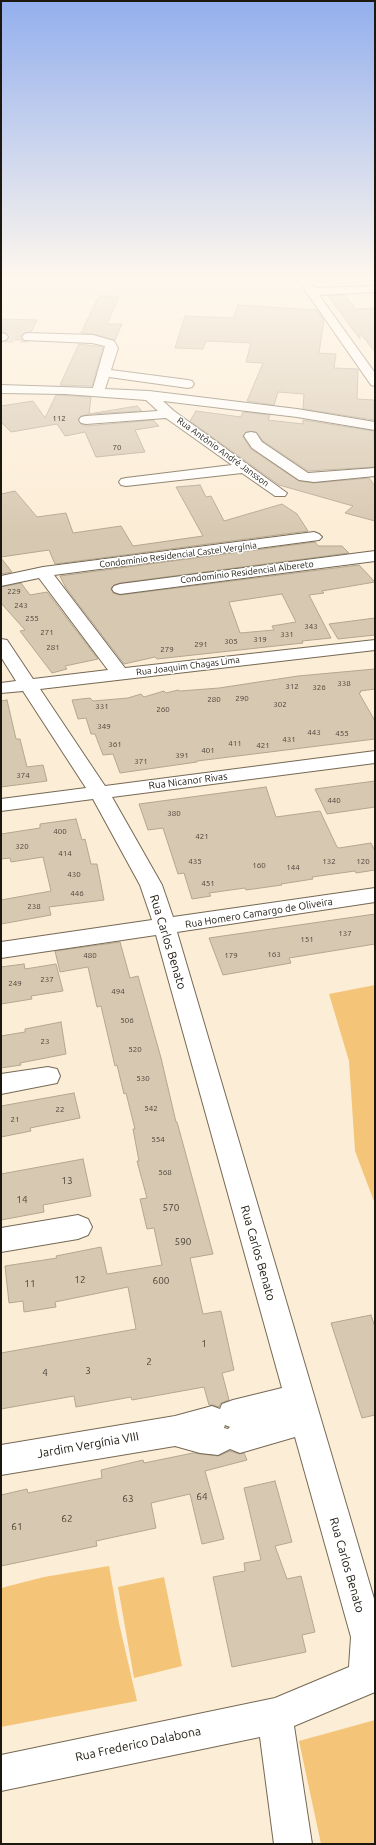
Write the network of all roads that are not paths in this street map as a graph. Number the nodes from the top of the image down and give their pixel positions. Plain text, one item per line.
1 (107, 363) edge
2 (362, 363) edge
3 (104, 373) junction
4 (375, 382) edge
5 (188, 384) dead end
6 (1, 389) edge
7 (98, 391) junction
8 (148, 395) junction
9 (169, 414) junction
10 (86, 420) dead end
11 (375, 426) edge
12 (251, 436) dead end
13 (245, 468) junction
14 (375, 472) edge
15 (126, 482) dead end
16 (280, 493) dead end
17 (314, 537) dead end
18 (375, 556) edge
19 (43, 572) junction
20 (1, 581) edge
21 (120, 589) dead end
22 (1, 644) edge
23 (375, 645) edge
24 (120, 674) junction
25 (29, 685) junction
26 (1, 688) edge
27 (375, 757) edge
28 (99, 792) junction
29 (1, 805) edge
30 (375, 895) edge
31 (165, 927) junction
32 (1, 950) edge
33 (48, 1076) dead end
34 (1, 1084) edge
35 (78, 1227) dead end
36 (1, 1240) edge
37 (302, 1409) junction
38 (1, 1460) edge
39 (372, 1637) edge
40 (275, 1716) junction
41 (1, 1773) edge
42 (293, 1844) edge

1 - 3 street
2 - 4 street
3 - 5 street
3 - 7 street
6 - 7 street
7 - 8 street
8 - 9 street, Rua Antônio André Jansson
8 - 11 street
9 - 10 street
9 - 13 street, Rua Antônio André Jansson
12 - 14 street
13 - 15 street
13 - 16 street, Rua Antônio André Jansson
17 - 19 street, Condomínio Residencial Castel Vergínia
18 - 21 street, Condomínio Residencial Albereto
19 - 20 street, Condomínio Residencial Castel Vergínia
19 - 24 street
22 - 25 street, Rua Carlos Benato
23 - 24 street, Rua Joaquim Chagas Lima
24 - 25 street, Rua Joaquim Chagas Lima
25 - 26 street, Rua Joaquim Chagas Lima
25 - 28 street, Rua Carlos Benato
27 - 28 street, Rua Nicanor Rivas
28 - 29 street, Rua Nicanor Rivas
28 - 31 street, Rua Carlos Benato
30 - 31 street, Rua Homero Camargo de Oliveira
31 - 32 street, Rua Homero Camargo de Oliveira
31 - 37 street, Rua Carlos Benato
33 - 34 street
35 - 36 street
37 - 38 street, Jardim Vergínia VIII
37 - 39 street, Rua Carlos Benato
39 - 40 street, Rua Carlos Benato
40 - 41 street, Rua Frederico Dalabona
40 - 42 street

